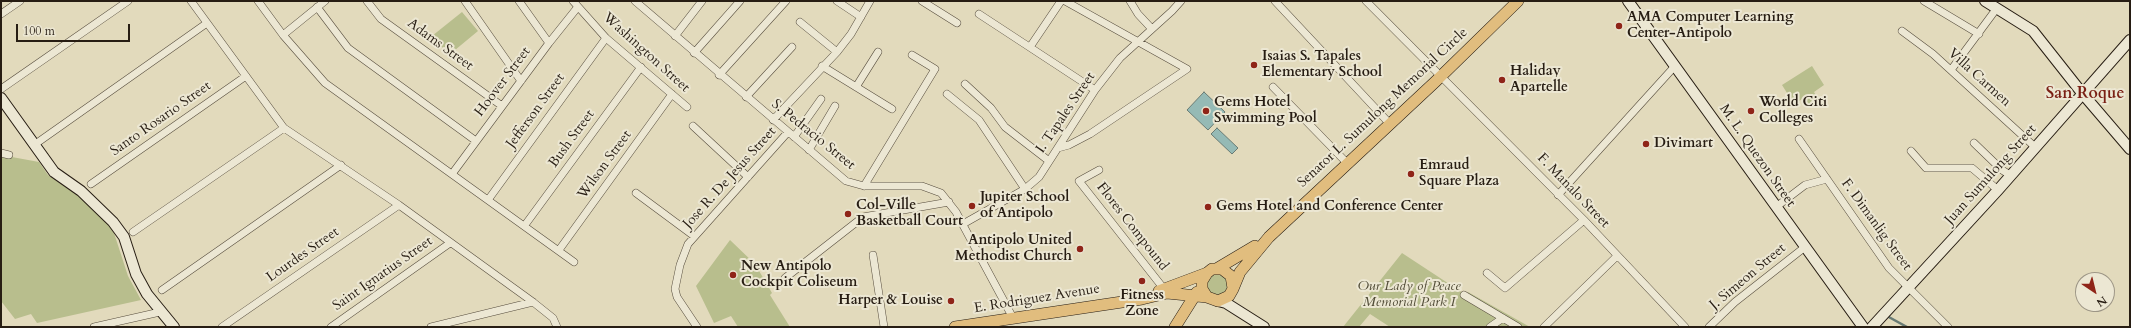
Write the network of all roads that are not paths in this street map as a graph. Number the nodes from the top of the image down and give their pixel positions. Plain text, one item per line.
1 (20, 1) edge
2 (128, 1) edge
3 (191, 1) edge
4 (258, 1) edge
5 (324, 1) edge
6 (367, 1) edge
7 (465, 1) edge
8 (519, 1) edge
9 (573, 1) edge
10 (702, 1) edge
11 (740, 1) edge
12 (786, 1) edge
13 (837, 1) edge
14 (870, 1) edge
15 (922, 1) edge
16 (1061, 1) edge
17 (1065, 1) edge
18 (1130, 1) edge
19 (1181, 1) edge
20 (1275, 1) edge
21 (1366, 1) edge
22 (1518, 1) edge
23 (1628, 1) edge
24 (1924, 1) edge
25 (1985, 1) edge
26 (638, 2) edge
27 (317, 7) junction
28 (577, 8) junction
29 (1997, 8) junction
30 (1, 14) edge
31 (979, 14) dead end
32 (861, 16) junction
33 (800, 22) dead end
34 (207, 23) junction
35 (957, 23) dead end
36 (1152, 29) junction
37 (1902, 31) dead end
38 (1979, 34) junction
39 (283, 35) junction
40 (674, 36) junction
41 (606, 38) junction
42 (2130, 40) edge
43 (1136, 42) junction
44 (549, 43) junction
45 (792, 47) dead end
46 (1030, 47) junction
47 (836, 52) junction
48 (878, 52) dead end
49 (694, 53) junction
50 (912, 55) dead end
51 (822, 66) junction
52 (1675, 66) junction
53 (641, 67) junction
54 (1951, 70) junction
55 (719, 75) junction
56 (1442, 75) junction
57 (246, 76) junction
58 (521, 81) junction
59 (965, 84) dead end
60 (856, 87) junction
61 (1273, 87) dead end
62 (1, 89) edge
63 (1095, 90) junction
64 (2082, 93) junction
65 (672, 94) junction
66 (947, 94) dead end
67 (746, 97) junction
68 (1, 98) edge
69 (821, 99) dead end
70 (502, 106) junction
71 (836, 106) dead end
72 (687, 107) dead end
73 (892, 109) dead end
74 (773, 120) junction
75 (1390, 124) junction
76 (693, 126) dead end
77 (284, 128) junction
78 (791, 135) junction
79 (1800, 139) dead end
80 (476, 141) junction
81 (1974, 143) dead end
82 (34, 145) junction
83 (2035, 147) junction
84 (1058, 148) junction
85 (2130, 149) edge
86 (809, 150) junction
87 (1911, 150) dead end
88 (1, 153) edge
89 (9, 155) dead end
90 (1050, 161) junction
91 (1347, 163) junction
92 (341, 165) junction
93 (1099, 170) dead end
94 (452, 174) junction
95 (2010, 175) junction
96 (748, 177) junction
97 (1827, 179) junction
98 (91, 184) dead end
99 (864, 186) junction
100 (1025, 189) junction
101 (1998, 190) junction
102 (636, 193) dead end
103 (1558, 195) junction
104 (488, 200) junction
105 (949, 202) junction
106 (399, 205) junction
107 (1776, 207) junction
108 (1584, 220) junction
109 (963, 224) junction
110 (525, 225) junction
111 (133, 232) dead end
112 (694, 236) junction
113 (1269, 237) junction
114 (450, 243) junction
115 (1805, 247) junction
116 (559, 250) junction
117 (873, 255) dead end
118 (1617, 256) junction
119 (574, 262) dead end
120 (1218, 268) junction
121 (1207, 273) junction
122 (1486, 273) dead end
123 (785, 278) dead end
124 (1201, 286) junction
125 (1233, 288) junction
126 (1908, 288) junction
127 (1164, 289) junction
128 (162, 290) dead end
129 (1464, 295) dead end
130 (1194, 297) junction
131 (1213, 299) junction
132 (533, 302) junction
133 (1124, 302) junction
134 (160, 312) junction
135 (1244, 314) junction
136 (1013, 318) junction
137 (1503, 318) junction
138 (94, 327) edge
139 (174, 327) edge
140 (222, 327) edge
141 (331, 327) edge
142 (431, 327) edge
143 (557, 327) edge
144 (697, 327) edge
145 (884, 327) edge
146 (955, 327) edge
147 (1176, 327) edge
148 (1264, 327) edge
149 (1490, 327) edge
150 (1518, 327) edge
151 (1544, 327) edge
152 (1685, 327) edge
153 (1708, 327) edge
154 (1863, 327) edge
155 (1872, 327) edge
156 (1948, 327) edge

1 - 30 street
2 - 62 street
3 - 34 street
4 - 39 street
5 - 27 street
6 - 70 street, Adams Street
7 - 58 street
8 - 44 street
9 - 28 street, Washington Street
10 - 40 street
11 - 49 street
12 - 55 street
13 - 32 street
14 - 32 street
15 - 35 street
16 - 46 street
17 - 43 street
18 - 36 street
19 - 36 street, I. Tapales Street
20 - 75 street
21 - 56 street, F. Manalo Street
22 - 56 main road, Senator L. Sumulong Memorial Circle
23 - 52 main road, M. L. Quezon Street
24 - 38 street
25 - 29 main road
26 - 40 street, S. Pedracio Street
27 - 39 street
27 - 80 street
28 - 41 street, Washington Street
28 - 44 street, Hoover Street
29 - 38 street
29 - 64 main road
31 - 46 street
32 - 47 street
33 - 47 street
34 - 57 street
34 - 82 street
36 - 43 street, I. Tapales Street
37 - 54 street, Villa Carmen
38 - 54 street
39 - 94 street
40 - 49 street, S. Pedracio Street
41 - 53 street, Washington Street
41 - 104 street, Jefferson Street
42 - 64 main road, Juan Sumulong Street
43 - 63 street, I. Tapales Street
43 - 84 street
44 - 58 street, Hoover Street
45 - 67 street
46 - 63 street
47 - 51 street
48 - 60 street
49 - 55 street, S. Pedracio Street
50 - 99 street
51 - 60 street
51 - 74 street
52 - 103 street
52 - 107 main road, M. L. Quezon Street
53 - 65 street, Washington Street
53 - 110 street, Bush Street
54 - 83 street, Villa Carmen
55 - 67 street, S. Pedracio Street
56 - 75 main road, Senator L. Sumulong Memorial Circle
56 - 103 street, F. Manalo Street
57 - 77 street
57 - 98 street, Santo Rosario Street
58 - 70 street, Hoover Street
59 - 90 street
60 - 73 street
61 - 91 street
63 - 84 street, I. Tapales Street
64 - 83 main road, Juan Sumulong Street
64 - 85 main road
65 - 72 street, Washington Street
65 - 116 street, Wilson Street
66 - 100 street
67 - 74 street, S. Pedracio Street
68 - 82 main road
69 - 78 street, Jose R. De Jesus Street
70 - 80 street, Hoover Street
71 - 86 street
74 - 78 street, S. Pedracio Street
75 - 91 main road, Senator L. Sumulong Memorial Circle
76 - 96 street
77 - 92 street
77 - 111 street
78 - 86 street, S. Pedracio Street
78 - 96 street, Jose R. De Jesus Street
79 - 97 street
80 - 94 street, Hoover Street
81 - 95 street
82 - 134 main road
83 - 95 main road, Juan Sumulong Street
84 - 90 street, I. Tapales Street
86 - 99 street, S. Pedracio Street
87 - 101 street
88 - 89 street
90 - 100 street, I. Tapales Street
91 - 113 main road, Senator L. Sumulong Memorial Circle
92 - 106 street
92 - 128 street
93 - 127 street, Flores Compound
94 - 104 street
95 - 101 main road, Juan Sumulong Street
96 - 112 street, Jose R. De Jesus Street
97 - 107 street, F. Dimanlig Street
97 - 126 street, F. Dimanlig Street
99 - 105 street, S. Pedracio Street
100 - 109 street, I. Tapales Street
101 - 126 main road, Juan Sumulong Street
102 - 112 street
103 - 108 street, F. Manalo Street
104 - 110 street
105 - 109 street, S. Pedracio Street
105 - 123 street
106 - 114 street
106 - 140 street, Lourdes Street
107 - 115 main road, M. L. Quezon Street
108 - 118 street, F. Manalo Street
108 - 122 street
109 - 136 street, S. Pedracio Street
110 - 116 street
112 - 144 street, Jose R. De Jesus Street
113 - 120 main road, Senator L. Sumulong Memorial Circle
113 - 125 main road, Senator L. Sumulong Memorial Circle
114 - 132 street
114 - 141 street, Saint Ignatius Street
115 - 153 street, J. Simeon Street
115 - 154 main road, M. L. Quezon Street
116 - 119 street
117 - 145 street
118 - 151 street
118 - 152 street, F. Manalo Street
120 - 121 main road
120 - 125 main road
121 - 124 main road
121 - 127 main road, E. Rodriguez Avenue
124 - 130 main road
124 - 131 main road
125 - 131 main road
125 - 135 main road
126 - 155 main road, Juan Sumulong Street
126 - 156 street, F. Dimanlig Street
127 - 133 main road, E. Rodriguez Avenue
129 - 137 street
130 - 131 main road, E. Rodriguez Avenue
130 - 133 main road, E. Rodriguez Avenue
130 - 147 main road
131 - 135 main road
131 - 147 main road
132 - 142 street
132 - 143 street
133 - 136 main road, E. Rodriguez Avenue
134 - 138 street
134 - 139 main road
135 - 148 main road
136 - 146 main road, E. Rodriguez Avenue
137 - 149 street
137 - 150 street

